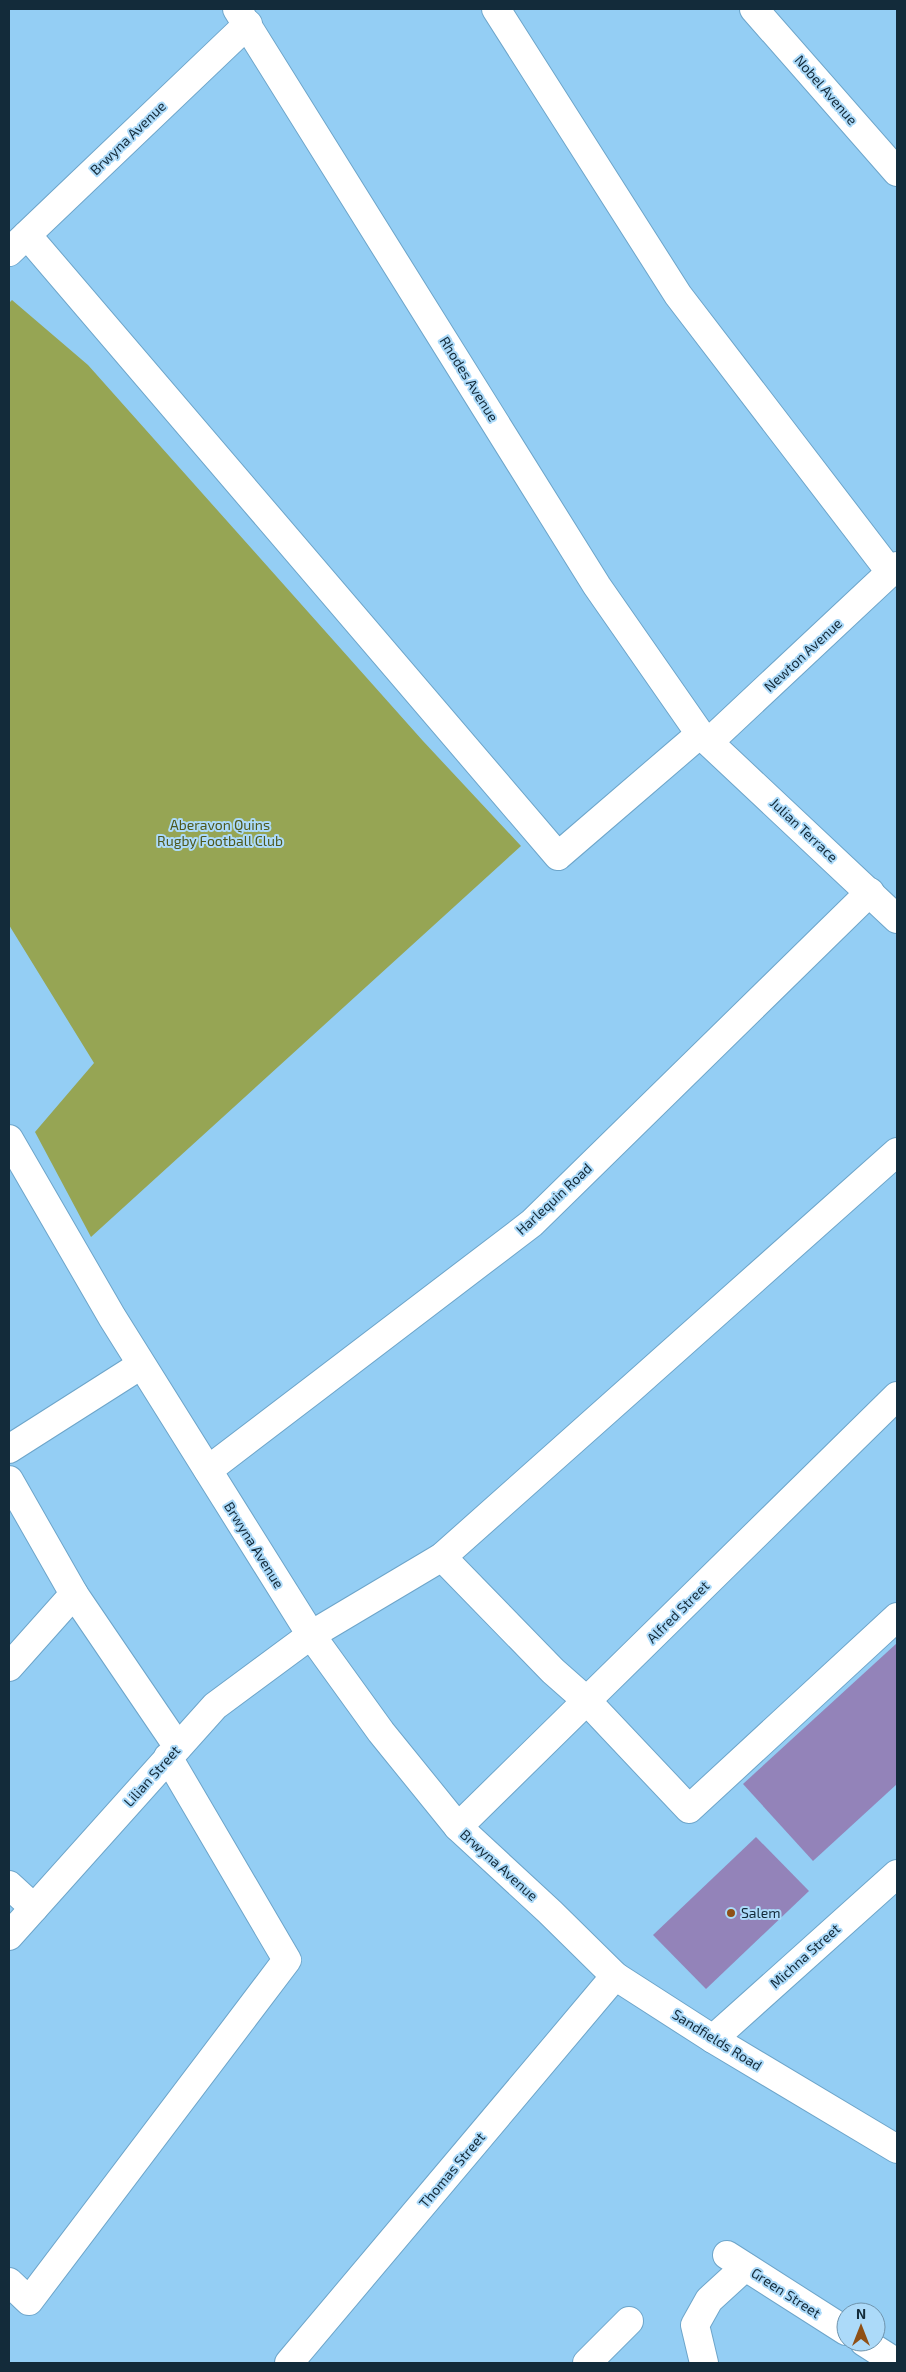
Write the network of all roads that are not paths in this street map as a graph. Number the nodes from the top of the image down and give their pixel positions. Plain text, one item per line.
1 (496, 9) edge
2 (754, 9) edge
3 (243, 16) edge
4 (897, 172) edge
5 (18, 244) edge
6 (894, 570) edge
7 (705, 738) junction
8 (870, 892) junction
9 (897, 918) edge
10 (9, 1139) edge
11 (897, 1152) edge
12 (141, 1365) junction
13 (897, 1396) edge
14 (9, 1449) edge
15 (208, 1470) junction
16 (9, 1480) edge
17 (442, 1557) junction
18 (74, 1594) junction
19 (897, 1618) edge
20 (311, 1635) junction
21 (9, 1667) edge
22 (587, 1701) junction
23 (173, 1752) junction
24 (458, 1827) junction
25 (897, 1874) edge
26 (9, 1885) edge
27 (34, 1908) junction
28 (550, 1912) joint
29 (9, 1936) edge
30 (615, 1976) junction
31 (713, 2038) junction
32 (897, 2149) edge
33 (9, 2282) edge
34 (629, 2321) dead end
35 (836, 2325) edge
36 (880, 2352) edge
37 (290, 2363) edge
38 (587, 2363) edge
39 (704, 2363) edge
40 (897, 2363) edge

1 - 6 street
2 - 4 street, Nobel Avenue
3 - 5 street, Brwyna Avenue
3 - 7 street, Rhodes Avenue
5 - 7 street, Newton Avenue
6 - 7 street, Newton Avenue
7 - 8 street, Julian Terrace
8 - 9 street, Julian Terrace
8 - 15 street, Harlequin Road
10 - 12 street, Brwyna Avenue
11 - 17 street, Lilian Street
12 - 14 street
12 - 15 street, Brwyna Avenue
13 - 22 street, Alfred Street
15 - 20 street, Brwyna Avenue
16 - 18 street
17 - 20 street, Lilian Street
17 - 22 street
18 - 21 street
18 - 23 street
19 - 22 street
20 - 23 street, Lilian Street
20 - 24 street, Brwyna Avenue
22 - 24 street, Alfred Street
23 - 27 street, Lilian Street
23 - 33 street
24 - 28 street, Brwyna Avenue
25 - 31 street, Michna Street
26 - 27 street
27 - 29 street, Lilian Street
28 - 30 street, Sandfields Road
30 - 31 street, Sandfields Road
30 - 37 street, Thomas Street
31 - 32 street, Sandfields Road
34 - 38 street
35 - 39 street, Green Street
36 - 40 street

